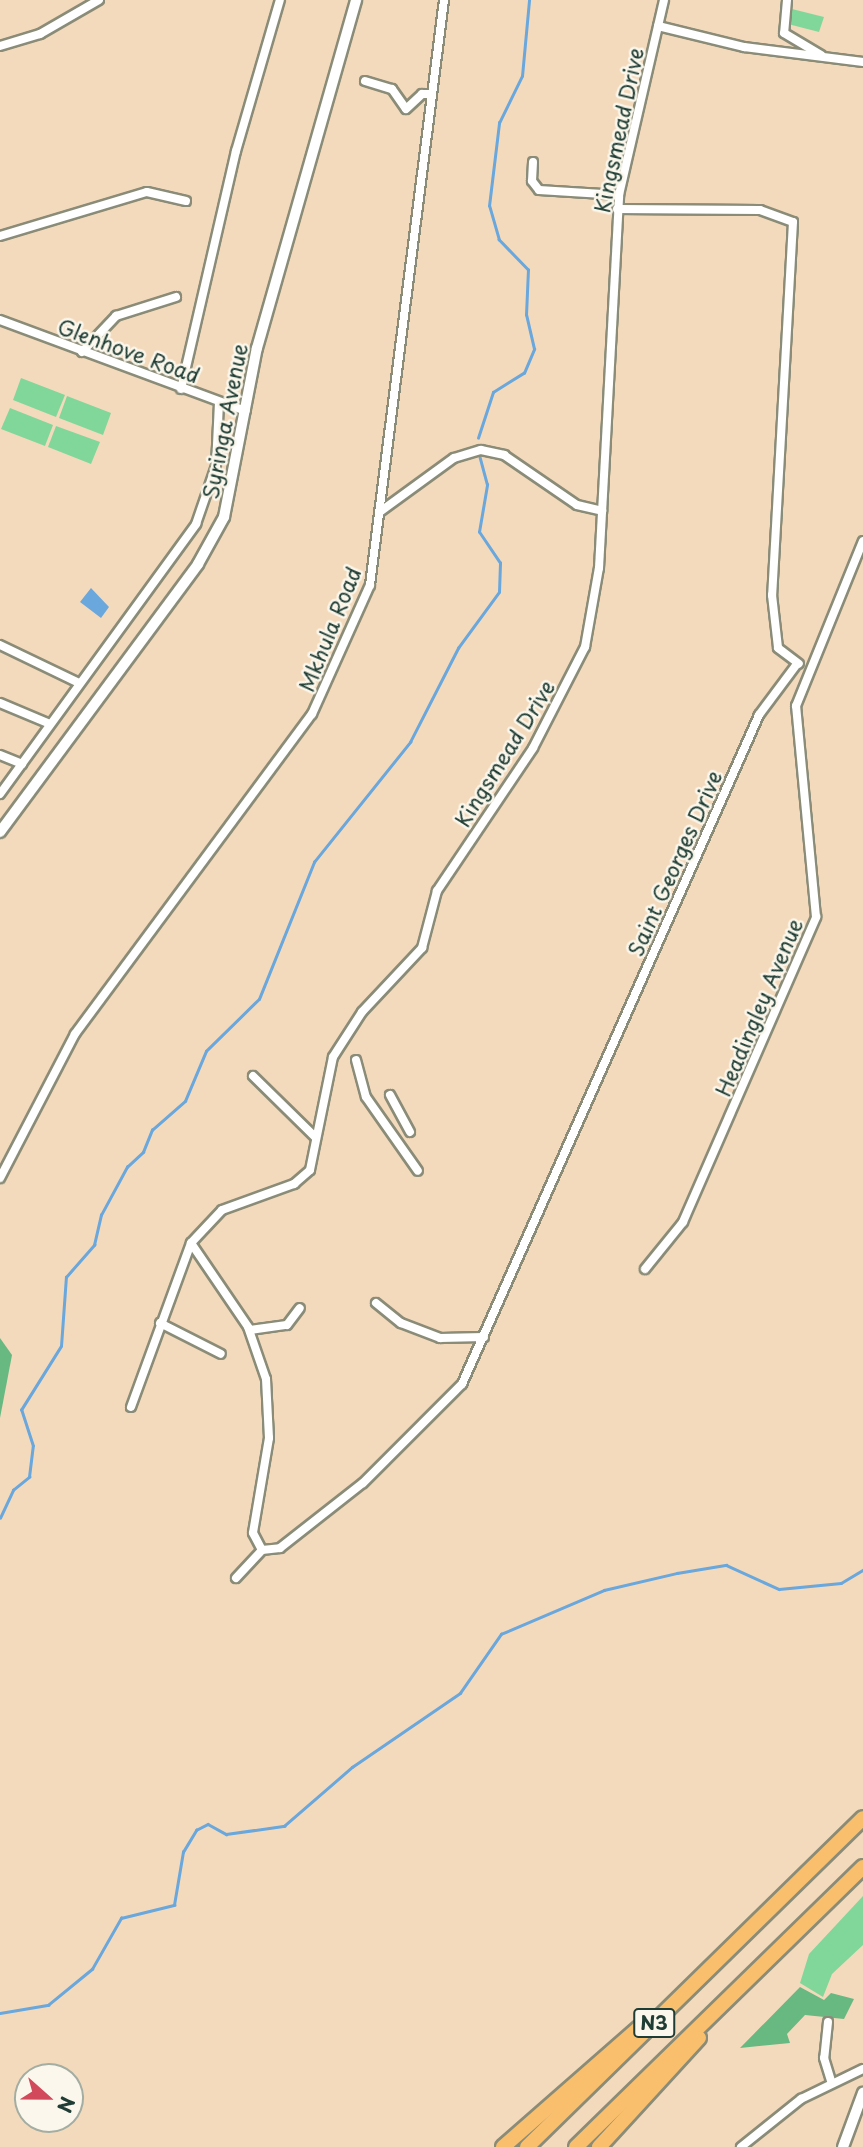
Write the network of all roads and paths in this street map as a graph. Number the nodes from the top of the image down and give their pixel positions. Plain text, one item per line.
1 (99, 0) edge
2 (281, 0) edge
3 (356, 0) edge
4 (444, 0) edge
5 (664, 0) edge
6 (787, 0) edge
7 (658, 26) junction
8 (0, 46) edge
9 (826, 58) junction
10 (863, 62) edge
11 (365, 81) dead end
12 (432, 94) junction
13 (533, 162) dead end
14 (619, 195) junction
15 (186, 201) dead end
16 (617, 209) junction
17 (0, 236) edge
18 (176, 297) dead end
19 (0, 320) edge
20 (82, 352) junction
21 (181, 388) junction
22 (219, 402) junction
23 (246, 411) junction
24 (381, 511) junction
25 (602, 512) junction
26 (863, 541) edge
27 (0, 645) edge
28 (797, 664) junction
29 (808, 667) junction
30 (79, 683) junction
31 (0, 703) edge
32 (50, 724) junction
33 (0, 755) edge
34 (22, 764) junction
35 (0, 794) edge
36 (0, 832) edge
37 (356, 1060) dead end
38 (253, 1076) dead end
39 (390, 1095) dead end
40 (410, 1132) dead end
41 (316, 1138) junction
42 (418, 1171) dead end
43 (0, 1178) edge
44 (205, 1225) junction
45 (191, 1242) junction
46 (207, 1264) junction
47 (645, 1269) dead end
48 (178, 1270) junction
49 (376, 1303) dead end
50 (300, 1308) dead end
51 (160, 1323) junction
52 (250, 1330) junction
53 (484, 1338) junction
54 (221, 1354) dead end
55 (131, 1407) dead end
56 (262, 1550) junction
57 (236, 1578) dead end
58 (863, 1818) edge
59 (863, 1867) edge
60 (734, 1993) junction
61 (680, 1997) junction
62 (828, 2022) dead end
63 (863, 2069) edge
64 (831, 2081) junction
65 (863, 2093) edge
66 (503, 2147) edge
67 (527, 2147) edge
68 (576, 2147) edge
69 (599, 2147) edge
70 (741, 2147) edge
71 (843, 2147) edge

1 - 8 street
2 - 21 street
3 - 23 street, Syringa Avenue
4 - 12 street, Mkhula Road
5 - 7 street, Kingsmead Drive
6 - 9 street
7 - 9 street
7 - 14 street, Kingsmead Drive
9 - 10 street
11 - 12 street
12 - 24 street, Mkhula Road
13 - 14 street
14 - 16 street, Kingsmead Drive
15 - 17 street
16 - 25 street, Kingsmead Drive
16 - 28 street
18 - 20 street
19 - 20 street, Glenhove Road
20 - 21 street, Glenhove Road
21 - 22 street, Glenhove Road
22 - 23 street, Glenhove Road
22 - 30 street
23 - 36 street, Syringa Avenue
24 - 25 street
24 - 43 street, Mkhula Road
25 - 41 street, Kingsmead Drive
26 - 29 street, Headingley Avenue
27 - 30 street
28 - 29 street
28 - 53 street, Saint Georges Drive
29 - 47 street, Headingley Avenue
30 - 32 street
31 - 32 street
32 - 34 street
33 - 34 street
34 - 35 street
37 - 42 street
38 - 41 street
39 - 40 street
41 - 44 street, Kingsmead Drive
44 - 45 street, Kingsmead Drive
44 - 46 street
45 - 46 street
45 - 48 street, Kingsmead Drive
46 - 48 street
46 - 52 street
48 - 51 street, Kingsmead Drive
49 - 53 street
50 - 52 street
51 - 54 street
51 - 55 street, Kingsmead Drive
52 - 56 street
53 - 56 street, Saint Georges Drive
56 - 57 street, Saint Georges Drive
58 - 61 highway, N3
59 - 60 highway, N3
60 - 68 highway, N3
60 - 69 highway
61 - 66 highway
61 - 67 highway, N3
62 - 64 street
63 - 64 street
64 - 70 street
65 - 71 street

